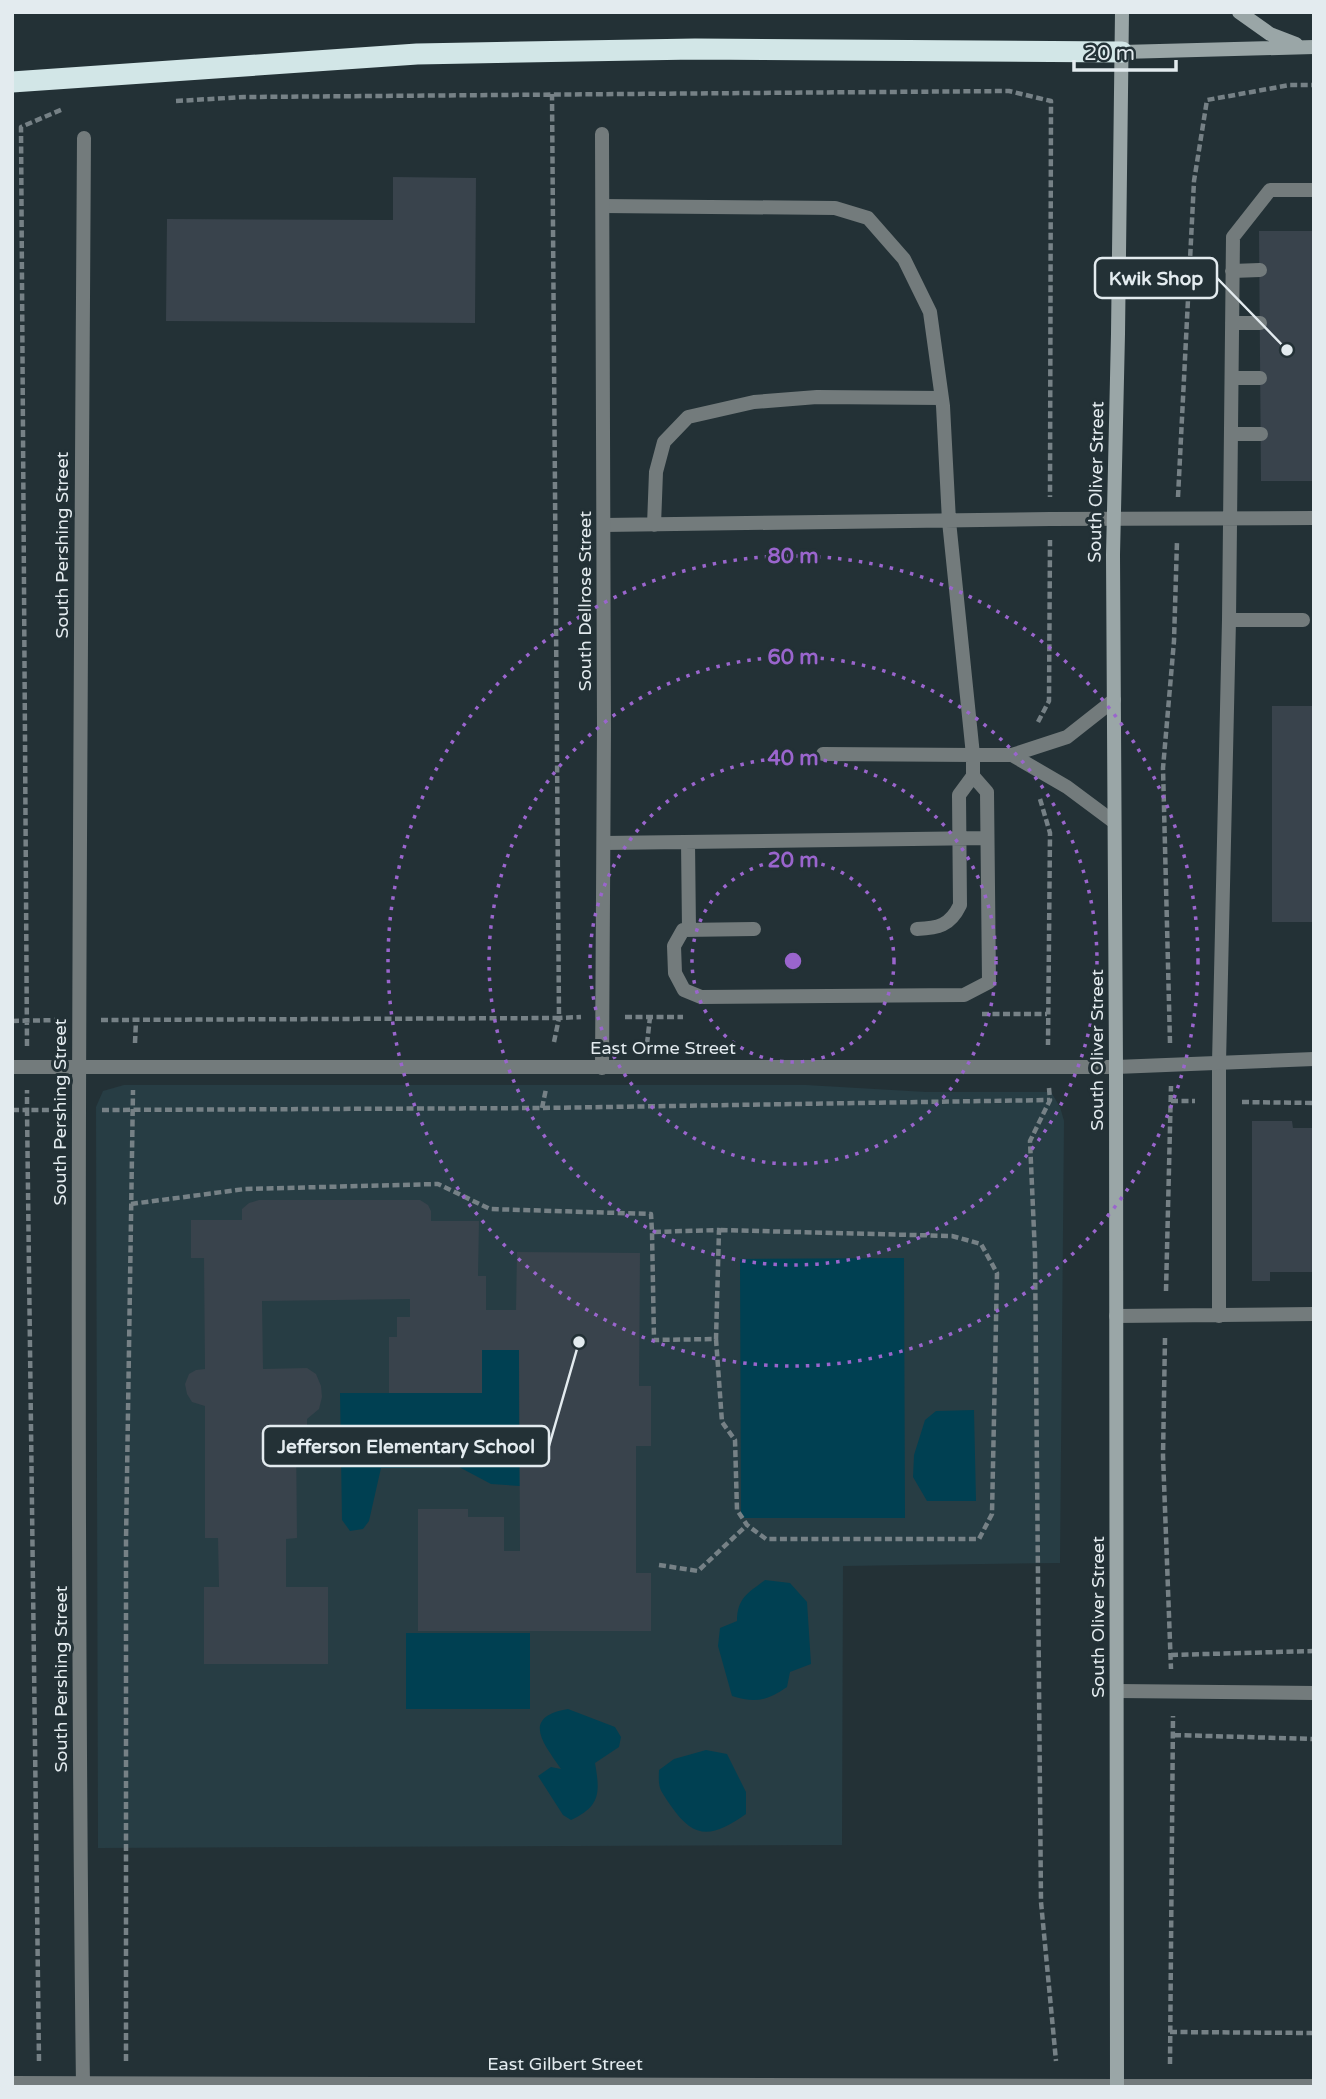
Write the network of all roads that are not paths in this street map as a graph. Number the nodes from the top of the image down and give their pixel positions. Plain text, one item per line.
1 (1122, 12) edge
2 (1239, 12) edge
3 (1309, 47) edge
4 (1122, 52) junction
5 (12, 82) edge
6 (602, 134) dead end
7 (84, 138) dead end
8 (1314, 190) edge
9 (603, 206) junction
10 (1260, 270) dead end
11 (1232, 271) junction
12 (1232, 323) junction
13 (1260, 323) dead end
14 (1231, 378) junction
15 (1260, 378) dead end
16 (942, 398) junction
17 (1231, 434) junction
18 (1261, 434) dead end
19 (1114, 518) junction
20 (1230, 518) junction
21 (1314, 518) edge
22 (949, 521) junction
23 (654, 524) junction
24 (604, 525) junction
25 (1229, 620) junction
26 (1303, 620) dead end
27 (1114, 700) junction
28 (823, 754) dead end
29 (973, 754) junction
30 (1012, 755) junction
31 (973, 776) junction
32 (1114, 822) junction
33 (959, 837) junction
34 (988, 838) junction
35 (688, 842) junction
36 (604, 843) junction
37 (754, 929) dead end
38 (917, 929) dead end
39 (689, 930) junction
40 (1314, 1059) edge
41 (1219, 1063) junction
42 (20, 1067) edge
43 (79, 1067) junction
44 (1116, 1067) junction
45 (602, 1068) junction
46 (1314, 1314) edge
47 (1116, 1316) junction
48 (1219, 1316) junction
49 (1118, 1691) junction
50 (1314, 1693) edge
51 (12, 2083) edge
52 (83, 2085) edge
53 (607, 2085) edge
54 (1117, 2086) edge
55 (1169, 2086) edge
56 (1314, 2086) edge

1 - 4 main road, South Oliver Street
2 - 3 main road
3 - 4 main road
4 - 5 highway
4 - 19 main road, South Oliver Street
6 - 9 street, South Dellrose Street
7 - 43 street, South Pershing Street
8 - 11 street
9 - 16 street
9 - 24 street, South Dellrose Street
10 - 11 street
11 - 12 street
12 - 13 street
12 - 14 street
14 - 15 street
14 - 17 street
16 - 22 street
16 - 23 street
17 - 18 street
17 - 20 street
19 - 20 street
19 - 22 street
19 - 27 main road, South Oliver Street
20 - 21 street
20 - 25 street
22 - 23 street
22 - 29 street
23 - 24 street
24 - 36 street, South Dellrose Street
25 - 26 street
25 - 41 street
27 - 30 street
27 - 32 main road, South Oliver Street
28 - 29 street
29 - 30 street
29 - 31 street
30 - 32 street
31 - 33 street
31 - 34 street
32 - 44 main road, South Oliver Street
33 - 34 street
33 - 35 street
33 - 38 street
34 - 39 street
35 - 36 street
35 - 39 street
36 - 45 street, South Dellrose Street
37 - 39 street
40 - 41 street, East Orme Street
41 - 44 street, East Orme Street
41 - 48 street
42 - 43 street, East Orme Street
43 - 45 street, East Orme Street
43 - 52 street, South Pershing Street
44 - 45 street, East Orme Street
44 - 47 main road, South Oliver Street
46 - 48 street
47 - 48 street
47 - 49 main road, South Oliver Street
49 - 50 street
49 - 54 main road, South Oliver Street
51 - 52 street, East Gilbert Street
52 - 53 street, East Gilbert Street
53 - 54 street, East Gilbert Street
54 - 55 street, East Gilbert Street
55 - 56 street, East Gilbert Street

